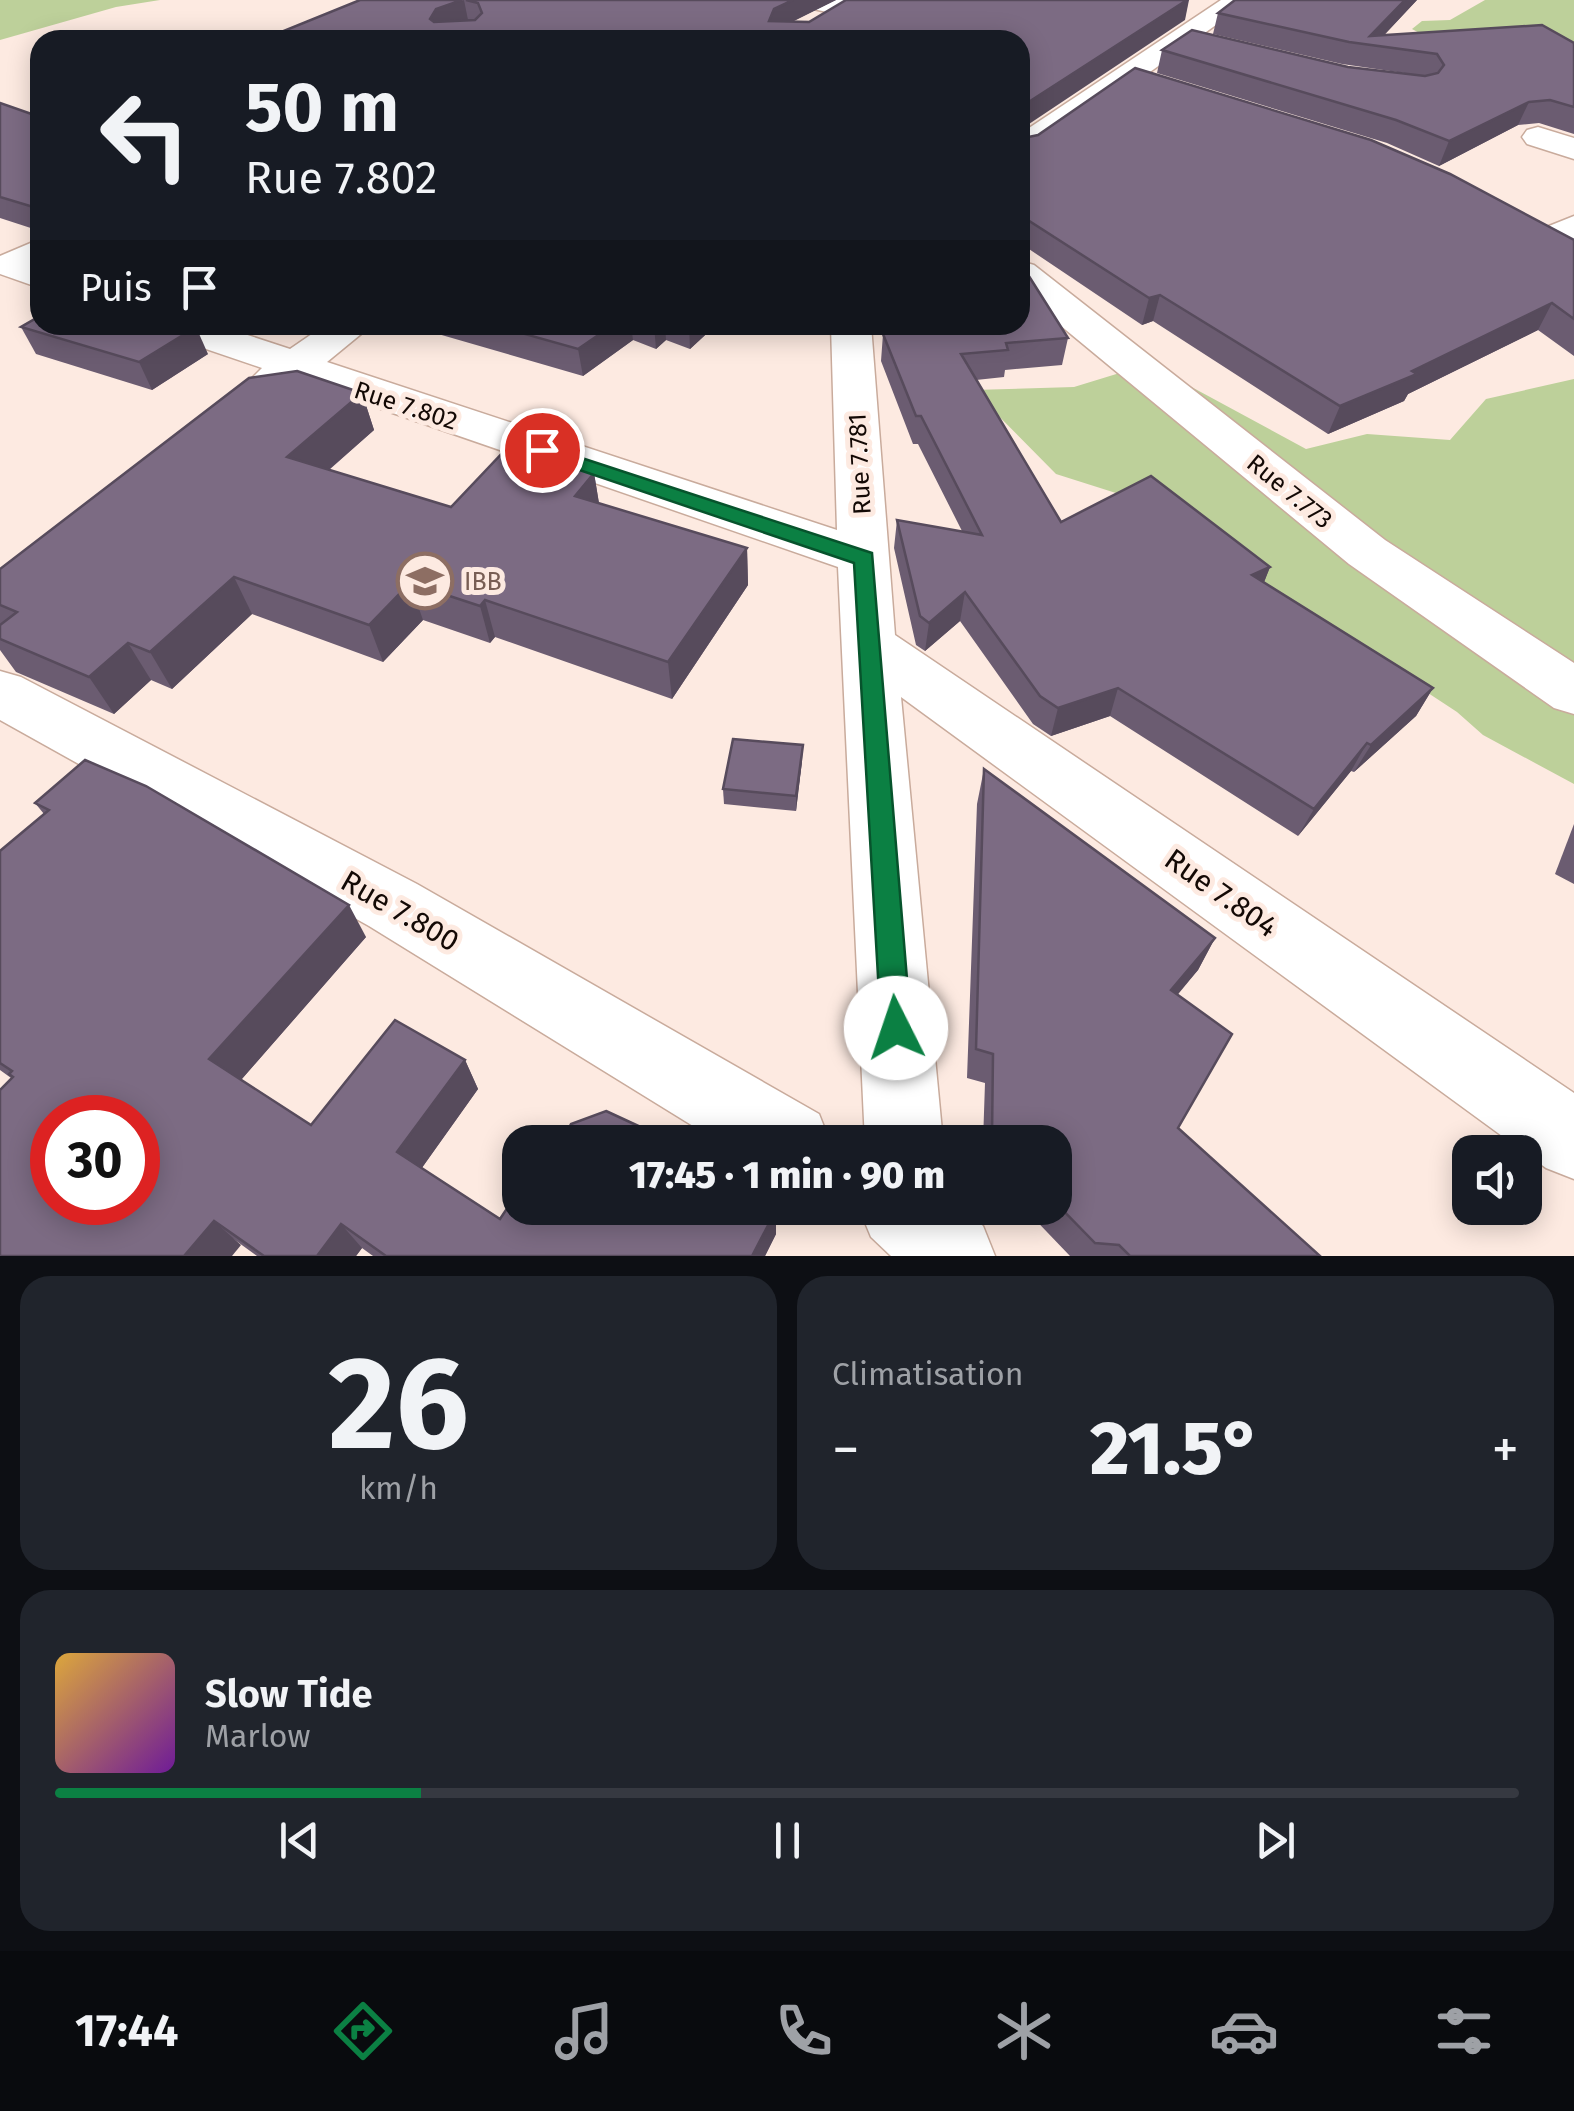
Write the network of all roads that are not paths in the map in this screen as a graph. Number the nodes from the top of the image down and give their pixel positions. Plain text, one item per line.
1 (804, 0) edge
2 (854, 4) edge
3 (1184, 7) edge
4 (1227, 7) edge
5 (804, 30) edge
6 (1182, 38) junction
7 (1217, 47) edge
8 (1128, 78) junction
9 (1163, 88) edge
10 (1538, 137) dead end
11 (1030, 142) edge
12 (1574, 149) edge
13 (1030, 281) edge
14 (203, 335) edge
15 (337, 335) edge
16 (852, 335) edge
17 (290, 367) junction
18 (229, 415) edge
19 (865, 558) junction
20 (868, 644) junction
21 (1574, 692) edge
22 (0, 693) edge
23 (762, 1125) edge
24 (906, 1125) edge
25 (1574, 1140) edge

1 - 2 street
2 - 5 street
3 - 4 street
4 - 6 street
6 - 7 street
6 - 8 street
8 - 9 street
8 - 11 street
10 - 12 street
13 - 21 street, Rue 7.773
14 - 17 street, Rue 7.802
15 - 17 street
16 - 19 street, Rue 7.781
17 - 18 street
17 - 19 street, Rue 7.802
19 - 20 street, Rue 7.781
20 - 24 street, Rue 7.781
20 - 25 street, Rue 7.804
22 - 23 street, Rue 7.800

